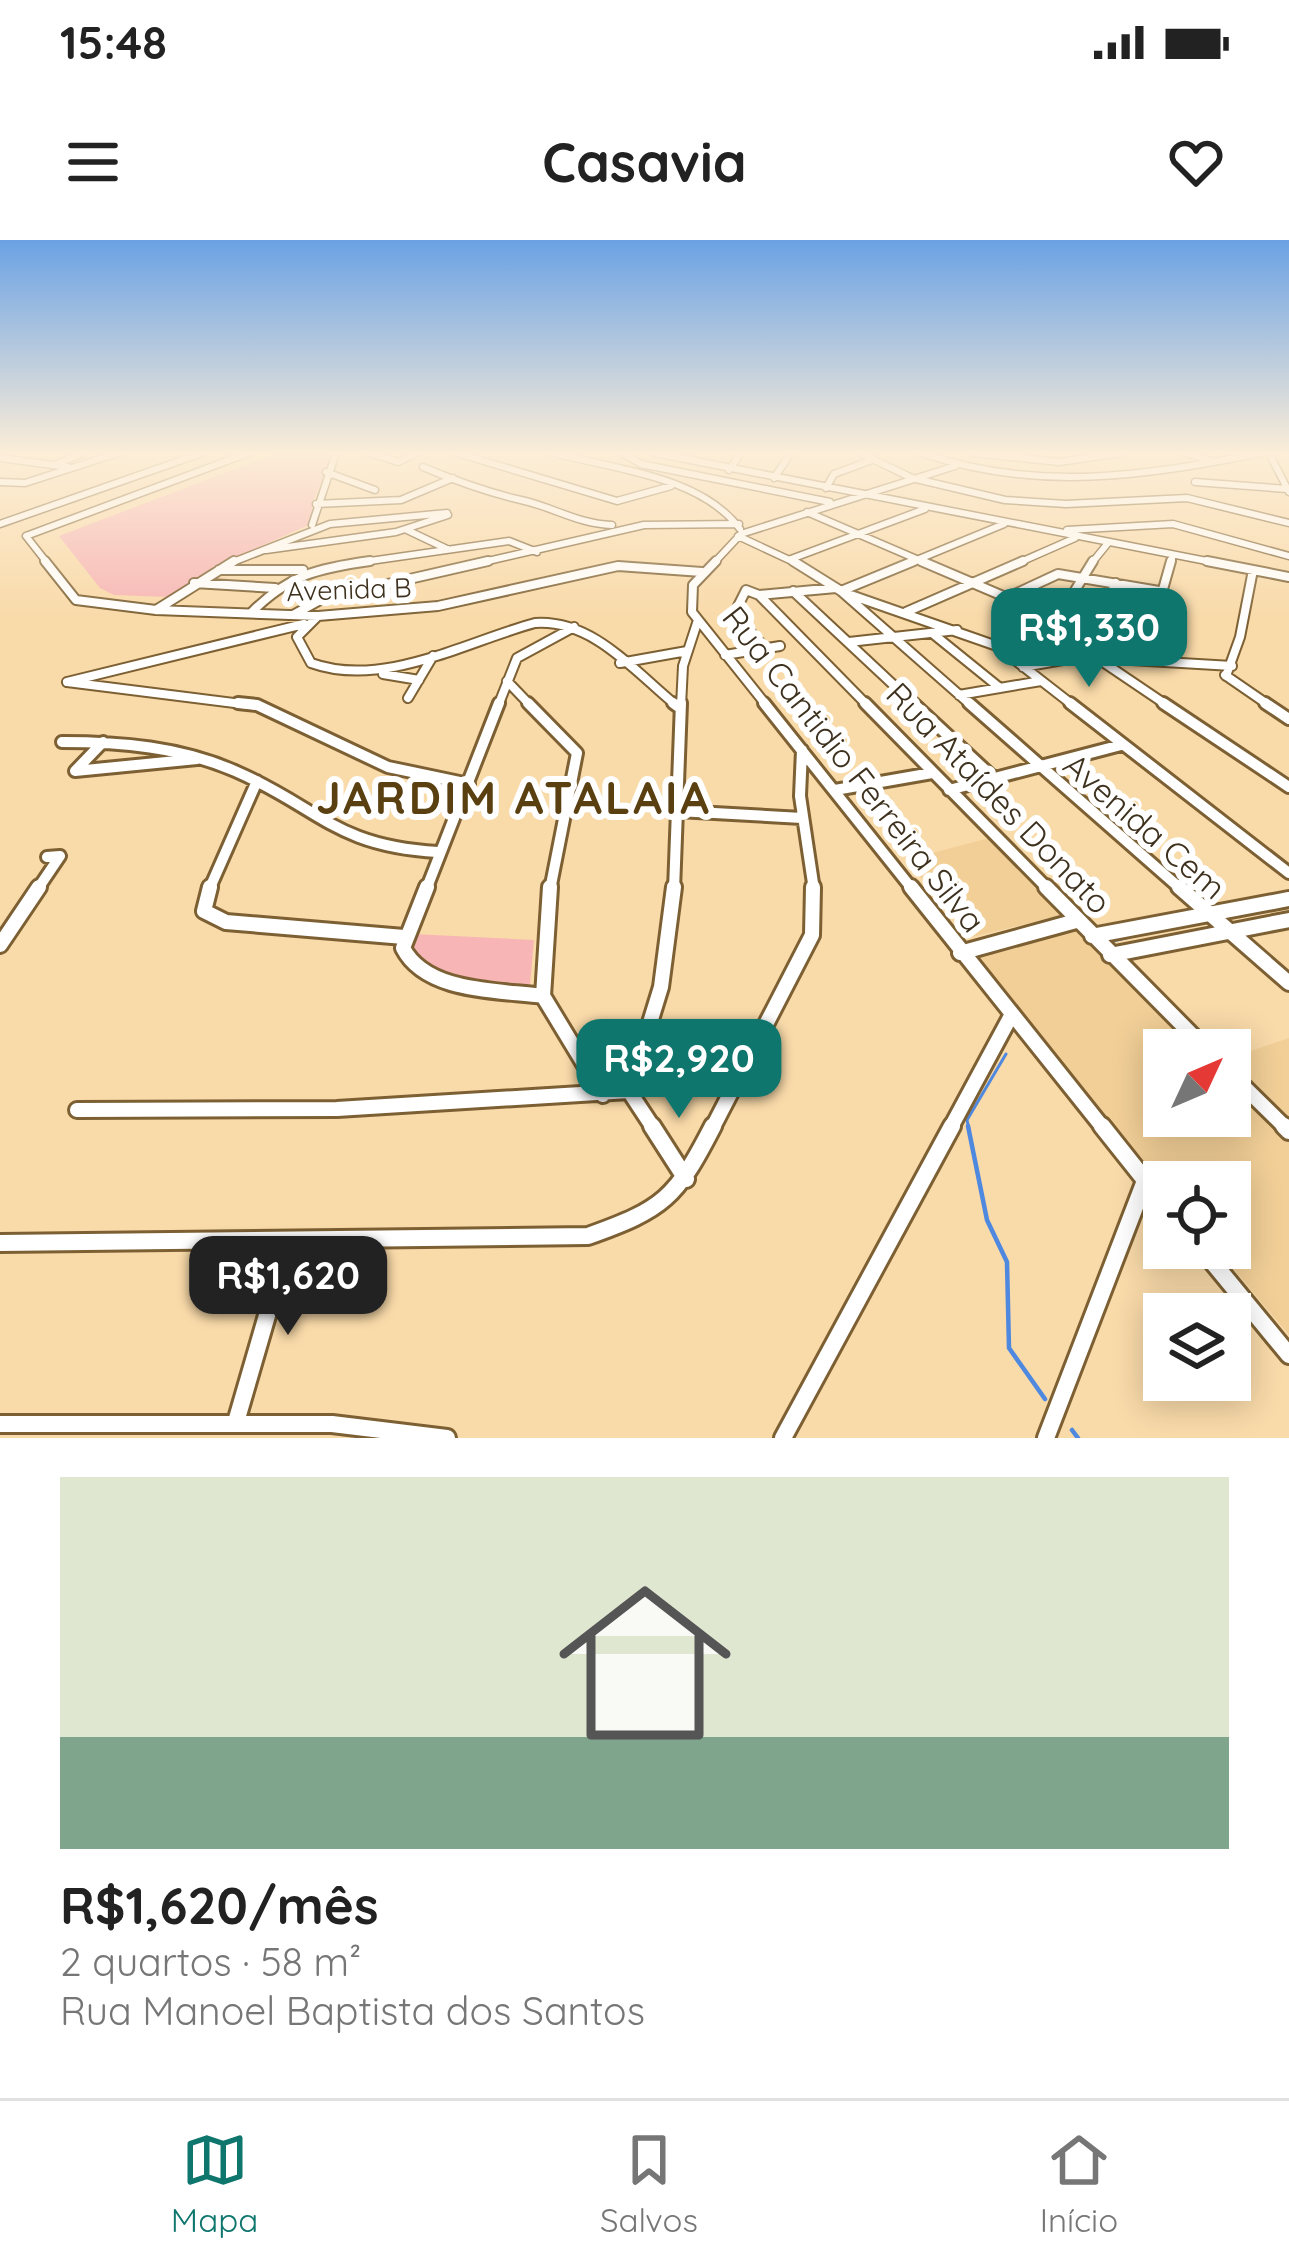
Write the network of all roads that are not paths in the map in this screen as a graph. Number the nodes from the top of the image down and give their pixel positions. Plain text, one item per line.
1 (45, 509) edge
2 (99, 509) edge
3 (315, 509) edge
4 (546, 509) edge
5 (723, 509) edge
6 (815, 509) edge
7 (925, 509) edge
8 (933, 509) edge
9 (1234, 509) edge
10 (806, 512) junction
11 (1007, 523) junction
12 (1289, 523) edge
13 (0, 525) edge
14 (312, 525) junction
15 (644, 525) junction
16 (1028, 527) junction
17 (407, 530) junction
18 (863, 530) junction
19 (740, 532) junction
20 (26, 536) junction
21 (1078, 537) junction
22 (1108, 543) junction
23 (310, 546) junction
24 (450, 550) junction
25 (254, 551) junction
26 (537, 552) junction
27 (1173, 555) junction
28 (1289, 556) edge
29 (790, 559) junction
30 (916, 560) junction
31 (216, 569) junction
32 (305, 570) junction
33 (1253, 571) junction
34 (702, 572) junction
35 (1081, 576) junction
36 (1289, 577) edge
37 (191, 583) junction
38 (1116, 583) junction
39 (969, 586) junction
40 (275, 588) junction
41 (840, 590) junction
42 (794, 591) junction
43 (1159, 591) junction
44 (754, 592) junction
45 (1001, 600) junction
46 (156, 610) junction
47 (906, 612) junction
48 (251, 613) junction
49 (292, 615) junction
50 (318, 616) junction
51 (1057, 619) junction
52 (698, 620) junction
53 (307, 624) junction
54 (574, 627) junction
55 (961, 630) junction
56 (932, 633) junction
57 (891, 638) junction
58 (1046, 638) junction
59 (849, 642) junction
60 (780, 646) dead end
61 (998, 646) junction
62 (765, 648) junction
63 (687, 651) junction
64 (435, 653) junction
65 (725, 655) junction
66 (1080, 657) junction
67 (1097, 658) junction
68 (1143, 660) junction
69 (620, 663) junction
70 (1023, 667) junction
71 (1229, 671) junction
72 (374, 672) junction
73 (419, 680) junction
74 (508, 681) junction
75 (1041, 681) junction
76 (1000, 688) junction
77 (959, 695) junction
78 (408, 698) dead end
79 (680, 708) junction
80 (1289, 718) edge
81 (62, 742) dead end
82 (103, 742) junction
83 (1121, 745) junction
84 (802, 750) junction
85 (202, 758) junction
86 (1038, 769) junction
87 (932, 773) junction
88 (996, 780) junction
89 (257, 781) junction
90 (469, 784) junction
91 (1289, 787) edge
92 (835, 790) junction
93 (949, 790) junction
94 (678, 811) junction
95 (802, 818) junction
96 (438, 852) junction
97 (47, 857) dead end
98 (1289, 872) edge
99 (1289, 899) edge
100 (1205, 913) junction
101 (1289, 920) edge
102 (1076, 921) junction
103 (1226, 932) junction
104 (1091, 936) junction
105 (404, 937) junction
106 (0, 945) edge
107 (960, 953) junction
108 (1110, 955) junction
109 (1289, 983) edge
110 (543, 996) junction
111 (1012, 1014) junction
112 (1186, 1029) edge
113 (629, 1091) junction
114 (1251, 1094) edge
115 (603, 1095) junction
116 (77, 1110) dead end
117 (1289, 1131) edge
118 (1143, 1178) edge
119 (686, 1179) junction
120 (1143, 1186) edge
121 (289, 1240) junction
122 (0, 1243) edge
123 (1218, 1269) edge
124 (1289, 1354) edge
125 (236, 1422) junction
126 (0, 1424) edge
127 (447, 1438) edge
128 (784, 1438) edge
129 (1046, 1438) edge

1 - 13 street
2 - 20 street
3 - 14 street
4 - 15 street
5 - 19 street
6 - 10 street
7 - 18 street
8 - 11 street
9 - 12 street
10 - 18 street
10 - 19 street
11 - 16 street
11 - 30 street
13 - 20 street
14 - 17 street
14 - 25 street
15 - 19 street
15 - 26 street
16 - 21 street
16 - 28 street
17 - 23 street
17 - 24 street
18 - 29 street
18 - 30 street
19 - 29 street, Avenida Cem
19 - 34 street, Rua Cantidio Ferreira Silva
20 - 46 street, Avenida B
21 - 22 street
21 - 39 street
22 - 27 street
22 - 35 street
23 - 25 street
23 - 32 street
24 - 26 street
24 - 32 street
25 - 31 street
26 - 49 street
27 - 33 street
27 - 43 street
29 - 41 street, Avenida Cem
30 - 39 street
30 - 41 street
31 - 32 street
31 - 37 street
32 - 40 street
33 - 36 street
33 - 71 street
34 - 50 street, Avenida B
34 - 52 street, Rua Cantidio Ferreira Silva
35 - 38 street
35 - 45 street
35 - 51 street
37 - 40 street
37 - 46 street
38 - 43 street
38 - 66 street
39 - 45 street
39 - 47 street
40 - 48 street
41 - 42 street
41 - 47 street
41 - 57 street, Avenida Cem
42 - 44 street
42 - 59 street
43 - 68 street
44 - 62 street
44 - 87 street, Rua Ataídes Donato
45 - 51 street
46 - 48 street, Avenida B
47 - 55 street
48 - 49 street, Avenida B
49 - 50 street, Avenida B
50 - 53 street
51 - 58 street
52 - 63 street
52 - 65 street, Rua Cantidio Ferreira Silva
53 - 72 street
53 - 90 street
54 - 64 street
54 - 69 street
54 - 74 street
55 - 56 street
55 - 61 street
56 - 57 street
56 - 76 street
57 - 59 street
57 - 77 street, Avenida Cem
58 - 61 street
58 - 66 street
59 - 88 street
60 - 62 street
61 - 70 street
62 - 65 street
63 - 69 street
63 - 79 street
64 - 72 street
64 - 73 street
65 - 84 street, Rua Cantidio Ferreira Silva
66 - 67 street
66 - 70 street
67 - 68 street
67 - 91 street
68 - 71 street
69 - 79 street
70 - 75 street
71 - 80 street
72 - 73 street
73 - 78 street
74 - 90 street
74 - 110 street
75 - 76 street
75 - 83 street
76 - 77 street
77 - 86 street, Avenida Cem
79 - 94 street
81 - 82 street
82 - 85 street
82 - 85 street
83 - 86 street
83 - 98 street
84 - 92 street, Rua Cantidio Ferreira Silva
84 - 95 street
85 - 89 street
86 - 88 street
86 - 100 street, Avenida Cem
87 - 92 street
87 - 93 street, Rua Ataídes Donato
88 - 93 street
89 - 96 street
89 - 105 street
90 - 96 street
92 - 107 street, Rua Cantidio Ferreira Silva
93 - 102 street, Rua Ataídes Donato
94 - 95 street
94 - 113 street
95 - 119 street
96 - 105 street
97 - 106 street
99 - 100 street
100 - 103 street, Avenida Cem
100 - 104 street
101 - 103 street
102 - 104 street, Rua Ataídes Donato
102 - 107 street
103 - 108 street
103 - 109 street, Avenida Cem
104 - 108 street, Rua Ataídes Donato
105 - 110 street
107 - 111 street, Rua Cantidio Ferreira Silva
108 - 112 street, Rua Ataídes Donato
110 - 115 street
111 - 118 street, Rua Cantidio Ferreira Silva
111 - 128 street
113 - 115 street
113 - 119 street
114 - 117 street
115 - 116 street
119 - 121 street
120 - 129 street
121 - 122 street
121 - 125 street
123 - 124 street
125 - 126 street
125 - 127 street

